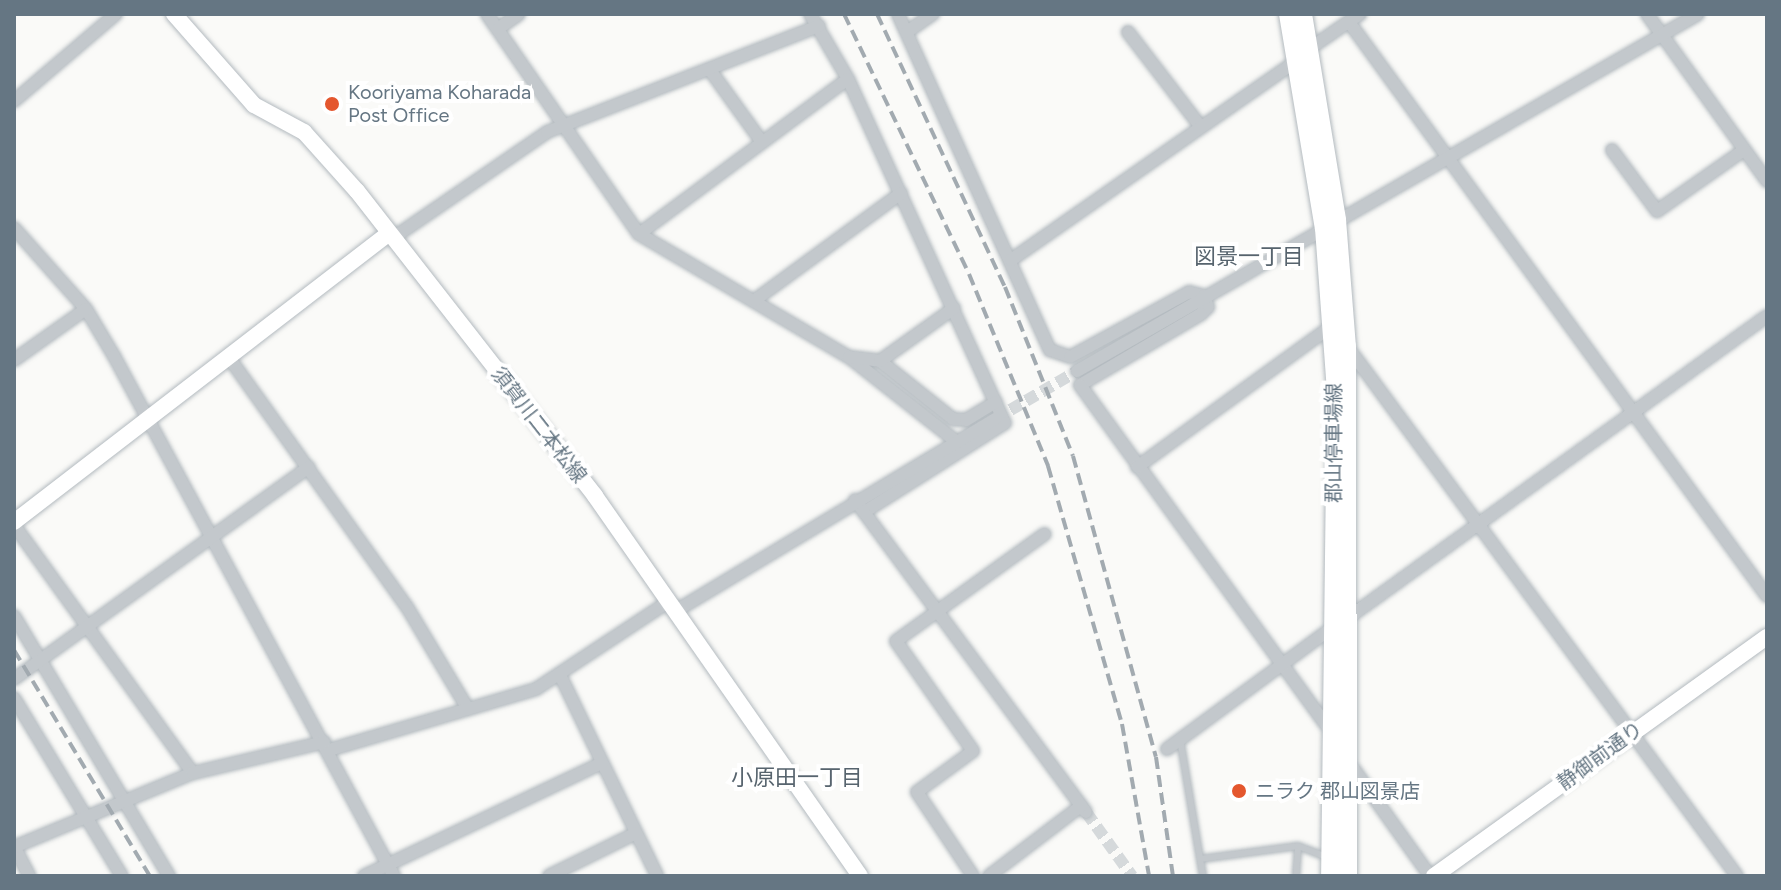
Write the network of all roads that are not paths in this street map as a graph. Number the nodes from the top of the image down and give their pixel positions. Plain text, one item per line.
1 (116, 14) edge
2 (487, 14) edge
3 (519, 14) edge
4 (810, 14) edge
5 (898, 14) edge
6 (933, 14) edge
7 (1288, 14) edge
8 (1303, 14) edge
9 (1647, 14) edge
10 (1698, 14) edge
11 (178, 15) edge
12 (1354, 18) edge
13 (819, 26) junction
14 (499, 28) junction
15 (907, 32) junction
16 (1128, 32) dead end
17 (1662, 34) junction
18 (1304, 54) junction
19 (710, 70) junction
20 (848, 79) junction
21 (14, 101) edge
22 (564, 125) junction
23 (1200, 126) junction
24 (762, 142) junction
25 (1612, 150) dead end
26 (1744, 150) junction
27 (1447, 155) junction
28 (1767, 181) edge
29 (901, 193) junction
30 (1330, 224) junction
31 (14, 228) edge
32 (639, 234) junction
33 (391, 236) junction
34 (1011, 260) junction
35 (1204, 296) junction
36 (755, 300) junction
37 (954, 308) junction
38 (86, 309) junction
39 (1767, 316) edge
40 (1332, 326) junction
41 (1347, 346) junction
42 (849, 357) junction
43 (1070, 357) junction
44 (230, 359) junction
45 (14, 360) edge
46 (880, 361) junction
47 (1077, 371) tunnel mouth
48 (1080, 385) junction
49 (996, 402) junction
50 (1632, 414) junction
51 (995, 419) tunnel mouth
52 (151, 422) junction
53 (957, 442) junction
54 (309, 467) junction
55 (1137, 467) junction
56 (855, 500) junction
57 (864, 512) junction
58 (1478, 522) junction
59 (14, 523) edge
60 (1045, 534) dead end
61 (212, 537) junction
62 (1767, 596) edge
63 (671, 607) junction
64 (936, 611) junction
65 (14, 616) edge
66 (1340, 622) junction
67 (88, 629) junction
68 (1767, 637) edge
69 (40, 660) junction
70 (1280, 667) junction
71 (561, 677) junction
72 (14, 679) edge
73 (14, 698) edge
74 (468, 709) junction
75 (1634, 732) junction
76 (1332, 733) junction
77 (1180, 739) junction
78 (326, 746) junction
79 (1167, 749) dead end
80 (1346, 758) junction
81 (602, 763) junction
82 (193, 773) junction
83 (124, 803) junction
84 (88, 820) junction
85 (636, 833) junction
86 (1298, 846) junction
87 (14, 847) edge
88 (1200, 859) junction
89 (1330, 867) edge
90 (391, 870) edge
91 (29, 876) edge
92 (122, 876) edge
93 (169, 876) edge
94 (364, 876) edge
95 (549, 876) edge
96 (657, 876) edge
97 (860, 876) edge
98 (973, 876) edge
99 (989, 876) edge
100 (1203, 876) edge
101 (1296, 876) edge
102 (1348, 876) edge
103 (1432, 876) edge
104 (1737, 876) edge

1 - 21 street
2 - 14 street
3 - 14 street
4 - 13 street
5 - 15 street
6 - 15 street
7 - 18 main road, 郡山停車場線
8 - 18 main road, 郡山停車場線
9 - 17 street
10 - 17 street
11 - 33 main road, 須賀川二本松線
12 - 18 street
12 - 27 street
13 - 19 street
13 - 20 street
14 - 22 street
15 - 34 street
16 - 23 street
17 - 26 street
17 - 27 street
18 - 23 street
18 - 30 main road, 郡山停車場線
19 - 22 street
19 - 24 street
20 - 24 street
20 - 29 street
22 - 32 street
22 - 33 street
23 - 34 street
24 - 32 street
25 - 26 street
26 - 28 street
27 - 30 street
27 - 50 street
29 - 36 street
29 - 37 street
30 - 35 street
30 - 40 main road, 郡山停車場線
30 - 41 main road, 郡山停車場線
31 - 38 street
32 - 36 street
33 - 44 main road
33 - 63 main road, 須賀川二本松線
34 - 43 street
35 - 43 street
35 - 47 street
35 - 48 street
36 - 42 street
37 - 46 street
37 - 49 street
38 - 45 street
38 - 52 street
39 - 50 street
40 - 55 street
40 - 66 main road, 郡山停車場線
41 - 58 street
41 - 66 main road, 郡山停車場線
42 - 46 street
42 - 53 street
43 - 48 street
44 - 52 main road
44 - 54 street
46 - 49 street
48 - 55 street
49 - 57 street
50 - 58 street
50 - 62 street
51 - 53 street
52 - 59 main road
52 - 61 street
53 - 56 street
54 - 61 street
54 - 74 street
55 - 70 street
56 - 57 street
56 - 63 street
57 - 64 street
58 - 66 street
58 - 75 street
59 - 67 street
60 - 64 street
61 - 67 street
61 - 78 street
63 - 71 street
63 - 97 main road, 須賀川二本松線
64 - 98 street
64 - 99 street
65 - 69 street
66 - 70 street
66 - 76 main road, 郡山停車場線
66 - 80 main road, 郡山停車場線
67 - 69 street
67 - 82 street
68 - 75 main road, 静御前通り
69 - 72 street
69 - 83 street
70 - 76 street
70 - 77 street
71 - 74 street
71 - 81 street
73 - 84 street
74 - 78 street
75 - 103 main road, 静御前通り
75 - 104 street
76 - 89 main road, 郡山停車場線
77 - 79 street
77 - 88 lane
78 - 82 street
78 - 90 street
80 - 102 main road, 郡山停車場線
80 - 103 street
81 - 85 street
81 - 90 street
82 - 83 street
83 - 84 street
83 - 93 street
84 - 87 street
84 - 92 street
85 - 95 street
85 - 96 street
86 - 88 lane
86 - 89 lane
86 - 101 lane
87 - 91 street
88 - 100 lane
90 - 94 street

